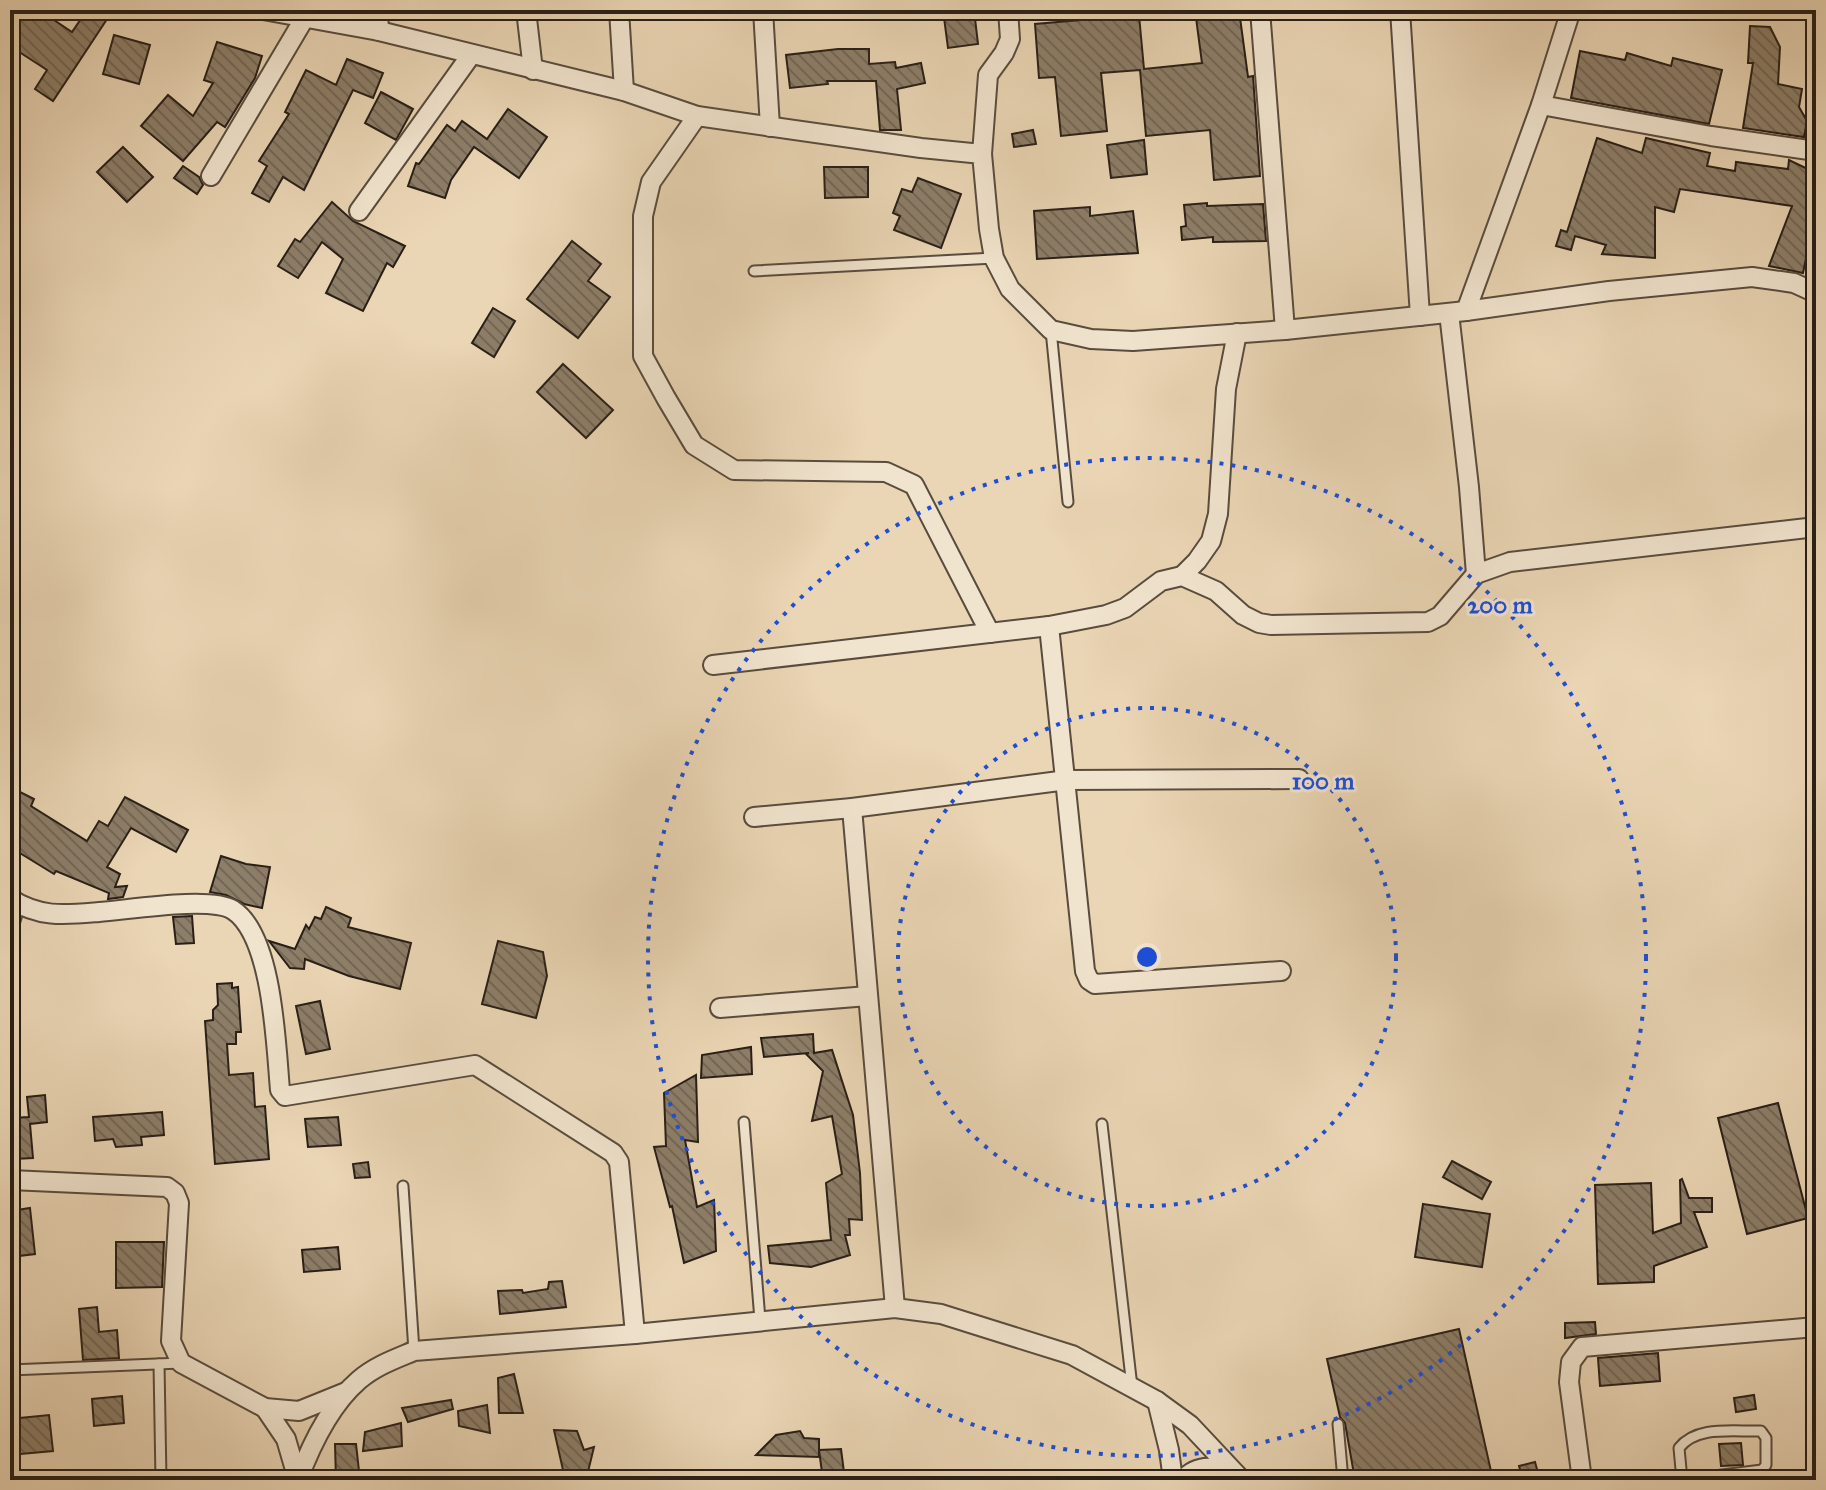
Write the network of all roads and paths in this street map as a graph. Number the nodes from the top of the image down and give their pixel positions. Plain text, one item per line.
1 (263, 10) edge
2 (378, 10) edge
3 (526, 10) edge
4 (619, 10) edge
5 (763, 10) edge
6 (1008, 10) edge
7 (1260, 10) edge
8 (1400, 10) edge
9 (1571, 10) edge
10 (304, 19) junction
11 (379, 31) junction
12 (471, 55) junction
13 (533, 70) junction
14 (624, 91) junction
15 (1541, 105) junction
16 (697, 116) junction
17 (770, 127) junction
18 (1816, 151) edge
19 (982, 154) junction
20 (211, 176) dead end
21 (359, 211) dead end
22 (994, 258) junction
23 (754, 271) dead end
24 (1816, 293) edge
25 (1457, 312) junction
26 (1420, 316) junction
27 (1051, 330) junction
28 (1285, 330) junction
29 (1237, 333) junction
30 (1068, 502) dead end
31 (1816, 527) edge
32 (1476, 574) junction
33 (1182, 576) junction
34 (1049, 626) junction
35 (990, 633) junction
36 (713, 665) dead end
37 (1299, 779) dead end
38 (1067, 780) junction
39 (852, 808) junction
40 (754, 817) dead end
41 (13, 900) edge
42 (10, 922) edge
43 (1281, 971) dead end
44 (868, 996) junction
45 (720, 1008) dead end
46 (744, 1122) dead end
47 (1102, 1124) dead end
48 (10, 1180) edge
49 (403, 1186) dead end
50 (895, 1308) junction
51 (760, 1320) junction
52 (1816, 1327) edge
53 (635, 1334) junction
54 (414, 1351) junction
55 (181, 1363) junction
56 (159, 1364) junction
57 (10, 1370) edge
58 (1132, 1387) junction
59 (348, 1391) junction
60 (1157, 1401) junction
61 (265, 1408) junction
62 (1338, 1424) dead end
63 (1239, 1477) edge
64 (161, 1480) edge
65 (298, 1480) edge
66 (491, 1480) edge
67 (506, 1480) edge
68 (1173, 1480) edge
69 (1183, 1480) edge
70 (1343, 1480) edge
71 (1582, 1480) edge
72 (1682, 1480) edge

1 - 10 street
2 - 11 street
3 - 13 street
4 - 14 street
5 - 17 street
6 - 19 street
7 - 28 street
8 - 26 street
9 - 15 street
10 - 11 street
10 - 20 street
11 - 12 street
12 - 13 street
12 - 21 street
13 - 14 street
14 - 16 street
15 - 18 street
15 - 25 street
16 - 17 street
16 - 35 street
17 - 19 street
19 - 22 street
22 - 23 lane
22 - 27 street
24 - 25 street
25 - 26 street
25 - 32 street
26 - 28 street
27 - 29 street
27 - 30 lane
28 - 29 street
29 - 33 street
31 - 32 street
32 - 33 street
33 - 34 street
34 - 35 street
34 - 38 street
35 - 36 street
37 - 38 street
38 - 39 street
38 - 43 street
39 - 40 street
39 - 44 street
41 - 42 street
41 - 53 street
44 - 45 street
44 - 50 street
46 - 51 lane
47 - 58 lane
48 - 55 street
49 - 54 lane
50 - 51 street
50 - 58 street
51 - 53 street
52 - 71 street
53 - 54 street
54 - 59 street
55 - 56 lane
55 - 61 street
56 - 57 lane
56 - 64 lane
58 - 60 street
59 - 61 street
59 - 65 street
60 - 63 street
60 - 68 street
61 - 65 street
62 - 70 lane
63 - 69 street
66 - 67 lane
72 - 72 lane

